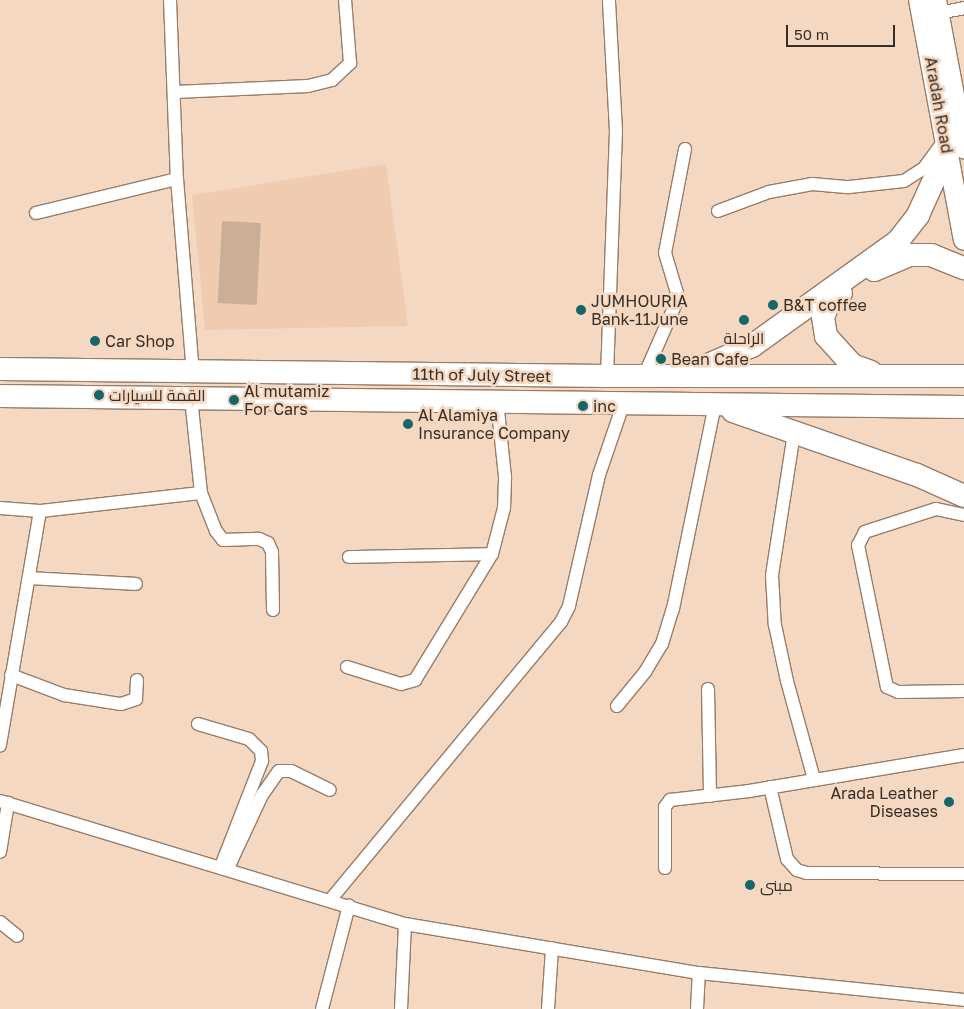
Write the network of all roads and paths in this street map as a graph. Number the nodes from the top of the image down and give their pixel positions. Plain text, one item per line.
1 (170, 0) edge
2 (346, 0) edge
3 (608, 0) edge
4 (919, 0) edge
5 (937, 6) edge
6 (964, 8) edge
7 (175, 92) junction
8 (952, 146) edge
9 (684, 149) dead end
10 (177, 179) junction
11 (718, 210) dead end
12 (36, 213) dead end
13 (964, 240) edge
14 (964, 268) edge
15 (0, 369) edge
16 (193, 372) junction
17 (877, 374) junction
18 (607, 376) junction
19 (644, 376) junction
20 (681, 376) junction
21 (953, 376) edge
22 (0, 396) edge
23 (191, 398) junction
24 (496, 401) junction
25 (623, 404) junction
26 (715, 405) junction
27 (958, 407) edge
28 (794, 433) junction
29 (201, 493) junction
30 (964, 496) edge
31 (0, 508) edge
32 (40, 511) junction
33 (964, 515) edge
34 (492, 554) junction
35 (349, 557) dead end
36 (30, 578) junction
37 (136, 584) dead end
38 (273, 610) dead end
39 (347, 667) dead end
40 (11, 674) junction
41 (137, 680) dead end
42 (708, 689) dead end
43 (964, 691) edge
44 (617, 706) dead end
45 (198, 724) dead end
46 (0, 746) edge
47 (964, 755) edge
48 (814, 779) junction
49 (770, 787) junction
50 (330, 790) dead end
51 (710, 796) junction
52 (4, 802) edge
53 (0, 852) edge
54 (225, 867) junction
55 (665, 868) dead end
56 (964, 874) edge
57 (331, 899) junction
58 (349, 905) junction
59 (0, 922) edge
60 (404, 924) junction
61 (17, 936) dead end
62 (552, 948) junction
63 (699, 973) junction
64 (964, 1000) edge
65 (322, 1009) edge
66 (401, 1009) edge
67 (548, 1009) edge
68 (697, 1009) edge

1 - 7 street
2 - 7 street
3 - 18 street
4 - 8 main road, Aradah Road
5 - 6 street
5 - 8 main road, Aradah Road
7 - 10 street
8 - 11 street
8 - 13 main road, Aradah Road
8 - 20 highway
9 - 19 street
10 - 12 street
10 - 16 street
14 - 17 highway
15 - 16 highway, 11th of July Street
16 - 18 highway, 11th of July Street
17 - 20 highway, 11th of July Street
17 - 21 highway, 11th of July Street
18 - 19 highway, 11th of July Street
19 - 20 highway, 11th of July Street
22 - 23 highway, 11th of July Street
23 - 24 highway, 11th of July Street
23 - 29 street
24 - 25 highway, 11th of July Street
24 - 34 street
25 - 26 highway, 11th of July Street
25 - 57 street
26 - 27 highway, 11th of July Street
26 - 28 highway
26 - 44 street
28 - 30 highway
28 - 48 street
29 - 32 street
29 - 38 street
31 - 32 street
32 - 36 street
33 - 43 street
34 - 35 street
34 - 39 street
36 - 37 street
36 - 40 street
40 - 41 street
40 - 46 street
42 - 51 street
45 - 54 street
47 - 48 street
48 - 49 street
49 - 51 street
49 - 56 street
50 - 54 street
51 - 55 street
52 - 53 street
52 - 54 street
54 - 57 street
57 - 58 street
58 - 60 street
58 - 65 street
59 - 61 street
60 - 62 street
60 - 66 street
62 - 63 street
62 - 67 street
63 - 64 street
63 - 68 street

